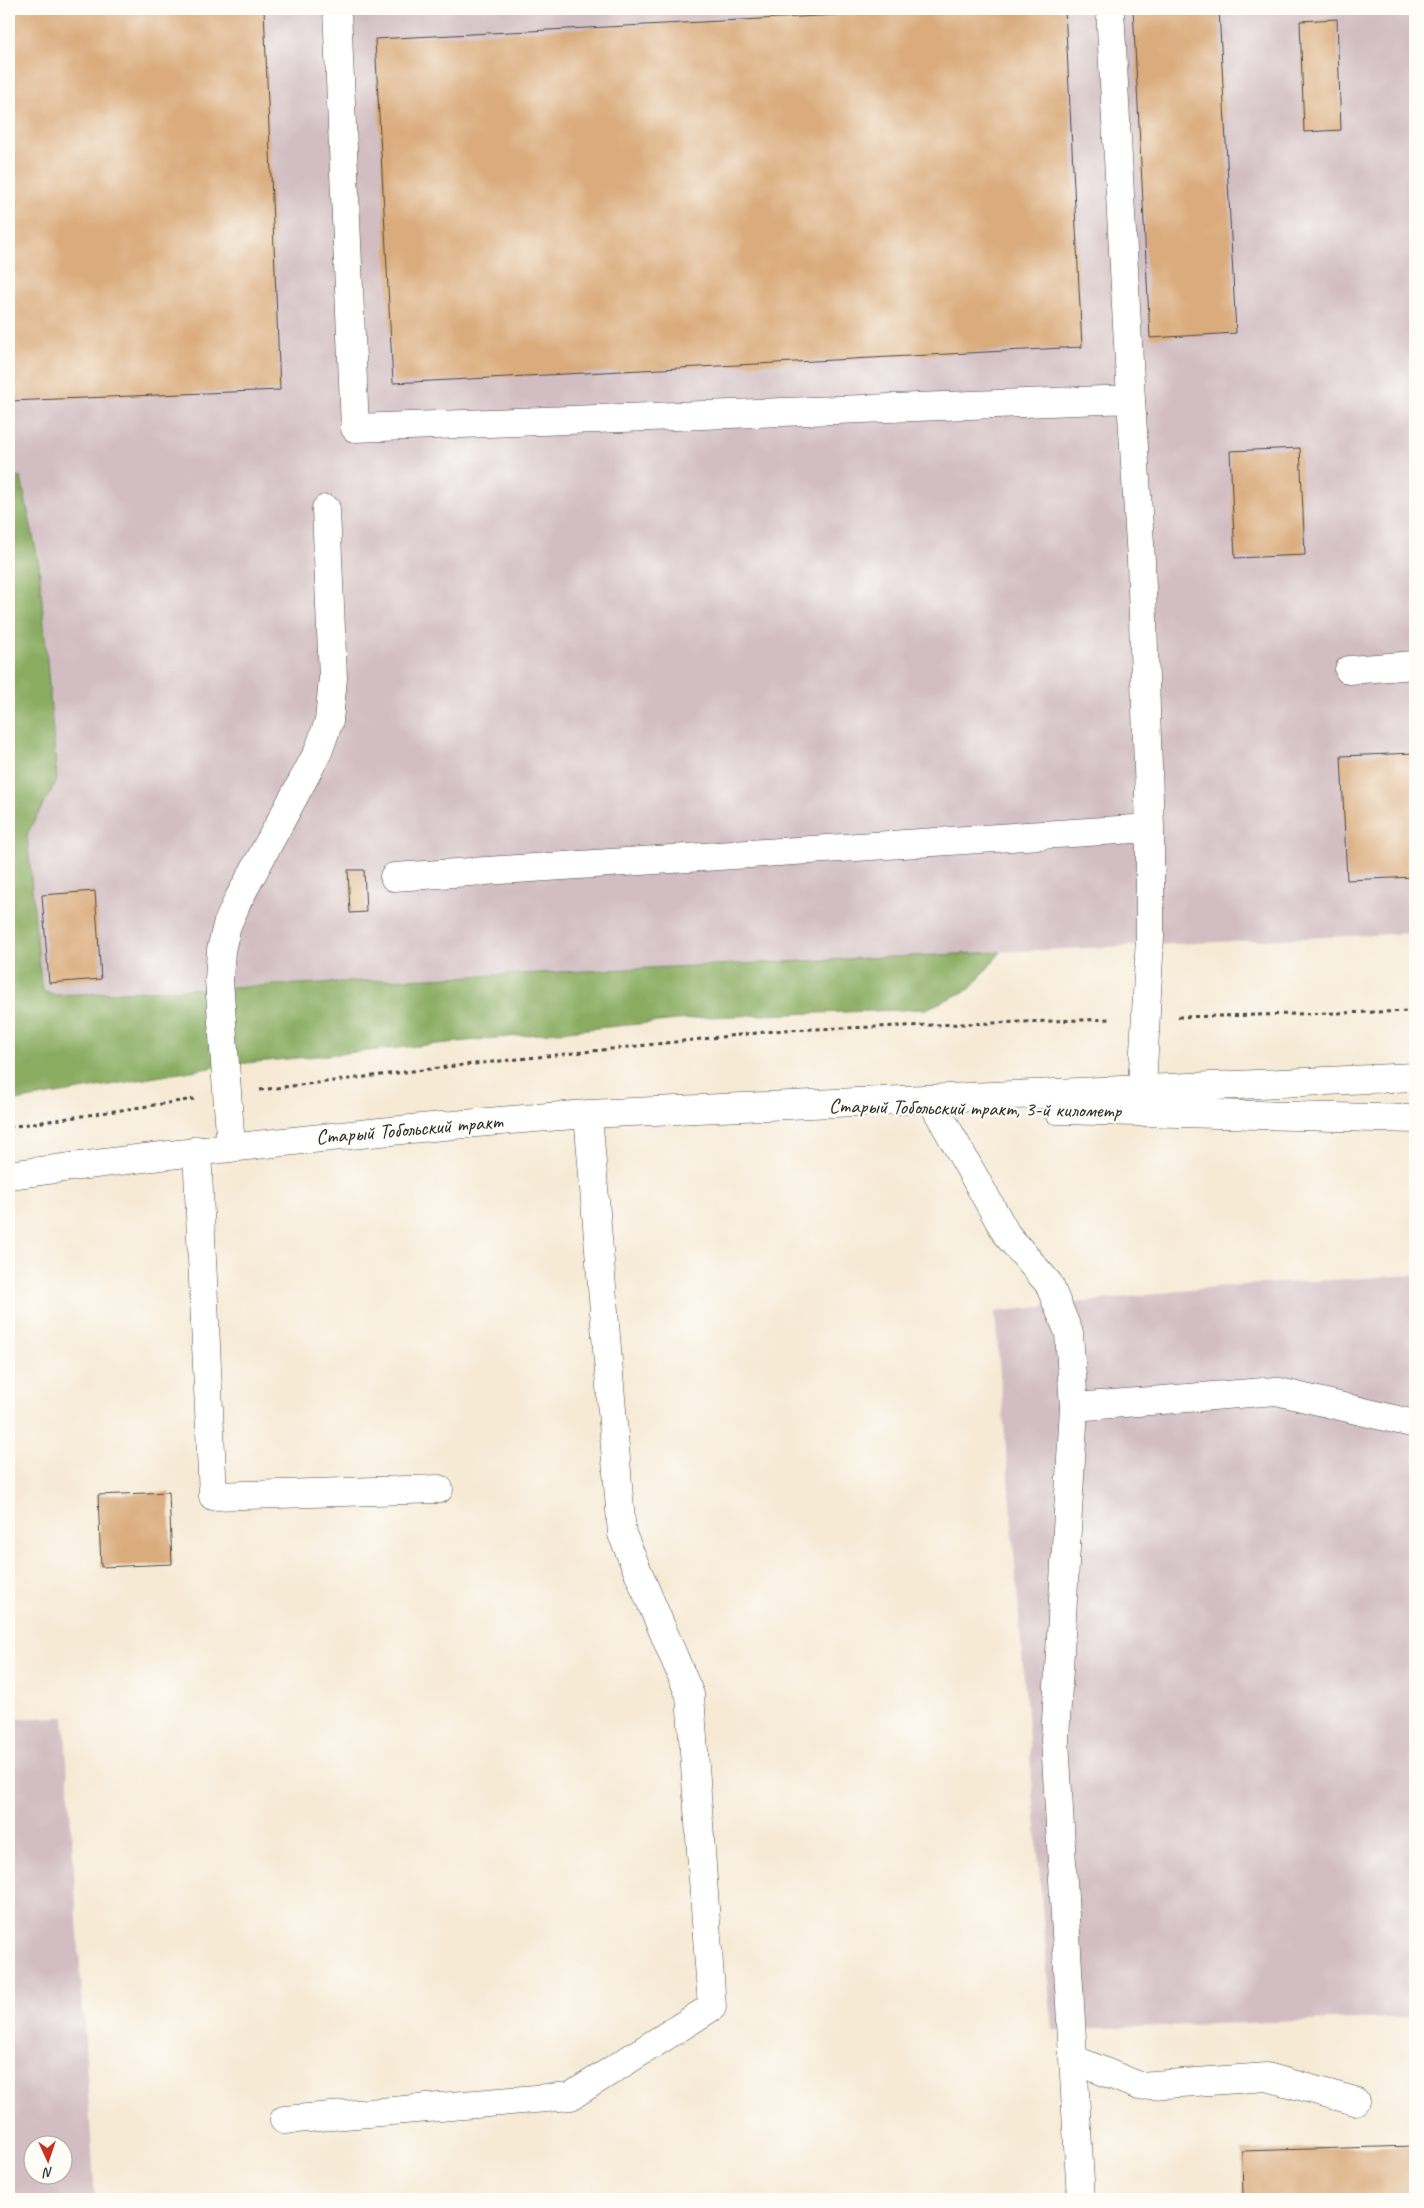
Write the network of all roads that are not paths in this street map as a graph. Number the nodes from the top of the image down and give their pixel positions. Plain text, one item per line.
1 (337, 9) edge
2 (1110, 9) edge
3 (1131, 399) junction
4 (326, 509) dead end
5 (1415, 665) edge
6 (1349, 670) dead end
7 (1150, 828) junction
8 (394, 877) dead end
9 (1415, 1077) edge
10 (1142, 1089) junction
11 (810, 1104) junction
12 (935, 1106) junction
13 (588, 1114) junction
14 (1319, 1116) junction
15 (1415, 1119) edge
16 (1415, 1127) edge
17 (230, 1147) junction
18 (197, 1150) junction
19 (9, 1175) edge
20 (1074, 1407) junction
21 (1415, 1424) edge
22 (439, 1489) dead end
23 (1073, 2059) junction
24 (1355, 2101) dead end
25 (284, 2120) dead end
26 (1081, 2199) edge

1 - 3 street
2 - 3 street
3 - 7 street
4 - 17 street
5 - 6 street
7 - 8 street
7 - 10 street
9 - 10 street, Старый Тобольский тракт, 3-й километр
10 - 11 street, Старый Тобольский тракт, 3-й километр
11 - 12 street, Старый Тобольский тракт, 3-й километр
11 - 13 street, Старый Тобольский тракт
12 - 14 street, Старый Тобольский тракт, 3-й километр
12 - 20 street
13 - 17 street, Старый Тобольский тракт
13 - 25 street
14 - 15 street, Старый Тобольский тракт, 3-й километр
14 - 16 street
17 - 18 street, Старый Тобольский тракт
18 - 19 street, Старый Тобольский тракт
18 - 22 street
20 - 21 street
20 - 23 street
23 - 24 street
23 - 26 street

